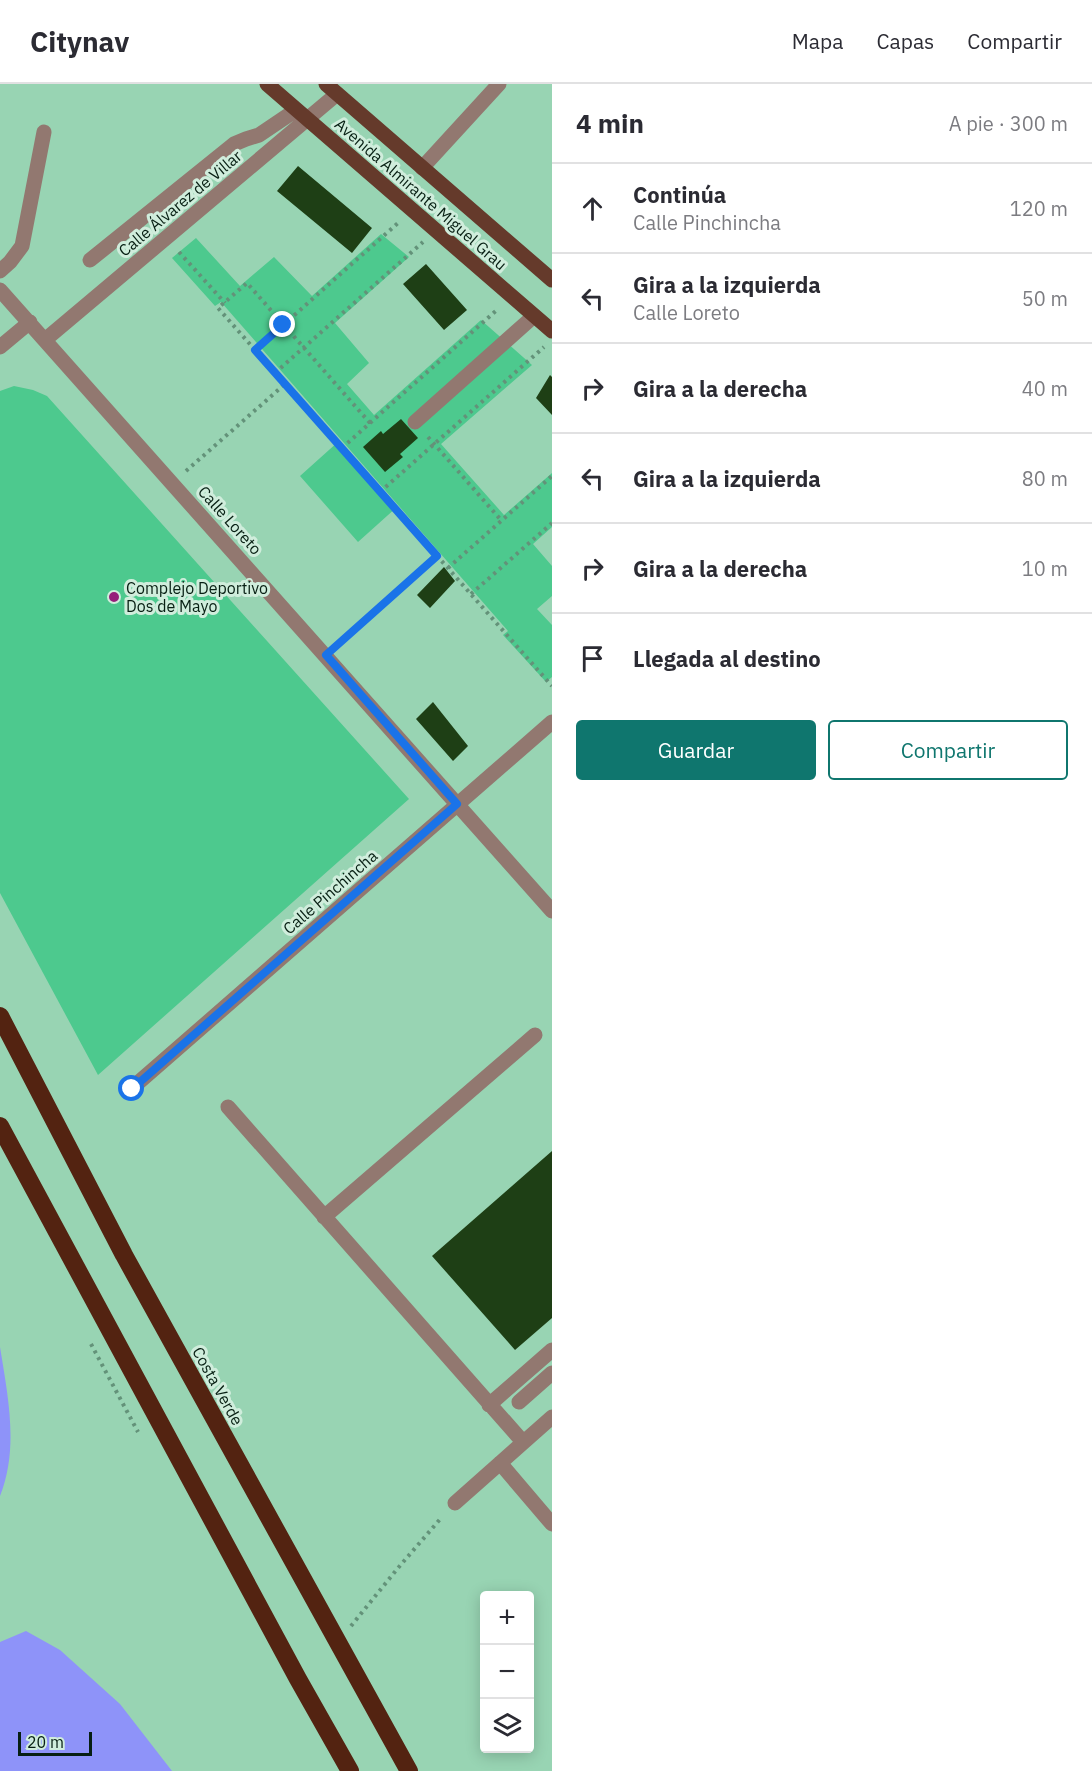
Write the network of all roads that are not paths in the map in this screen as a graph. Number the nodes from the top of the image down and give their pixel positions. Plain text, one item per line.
1 (267, 84) edge
2 (499, 84) edge
3 (331, 89) edge
4 (302, 115) junction
5 (44, 132) dead end
6 (422, 168) junction
7 (90, 260) dead end
8 (0, 271) edge
9 (552, 280) edge
10 (0, 290) edge
11 (534, 316) junction
12 (30, 322) junction
13 (552, 331) edge
14 (46, 339) junction
15 (0, 347) edge
16 (415, 422) road end
17 (552, 722) edge
18 (457, 804) junction
19 (552, 911) edge
20 (0, 1016) edge
21 (535, 1035) dead end
22 (132, 1089) dead end
23 (228, 1107) dead end
24 (0, 1126) edge
25 (324, 1218) junction
26 (552, 1350) edge
27 (552, 1373) edge
28 (519, 1402) dead end
29 (489, 1405) junction
30 (551, 1421) edge
31 (523, 1442) junction
32 (500, 1463) junction
33 (455, 1503) road end
34 (552, 1524) edge
35 (350, 1771) edge
36 (410, 1771) edge

1 - 4 main road, Avenida Almirante Miguel Grau
2 - 6 street
3 - 4 street, Calle Álvarez de Villar
3 - 6 main road, Avenida Almirante Miguel Grau
4 - 7 street
4 - 11 main road, Avenida Almirante Miguel Grau
4 - 14 street, Calle Álvarez de Villar
5 - 8 street
6 - 9 main road, Avenida Almirante Miguel Grau
10 - 12 street, Calle Loreto
11 - 13 main road, Avenida Almirante Miguel Grau
11 - 16 street
12 - 14 street, Calle Loreto
12 - 15 street
14 - 18 street, Calle Loreto
17 - 18 street, Calle Pinchincha
18 - 19 street, Calle Loreto
18 - 22 street, Calle Pinchincha
20 - 36 highway, Costa Verde
21 - 25 street
23 - 25 street
24 - 35 highway
25 - 29 street
26 - 29 street
27 - 28 street
29 - 31 street
30 - 31 street
31 - 32 street
32 - 33 street
32 - 34 street

